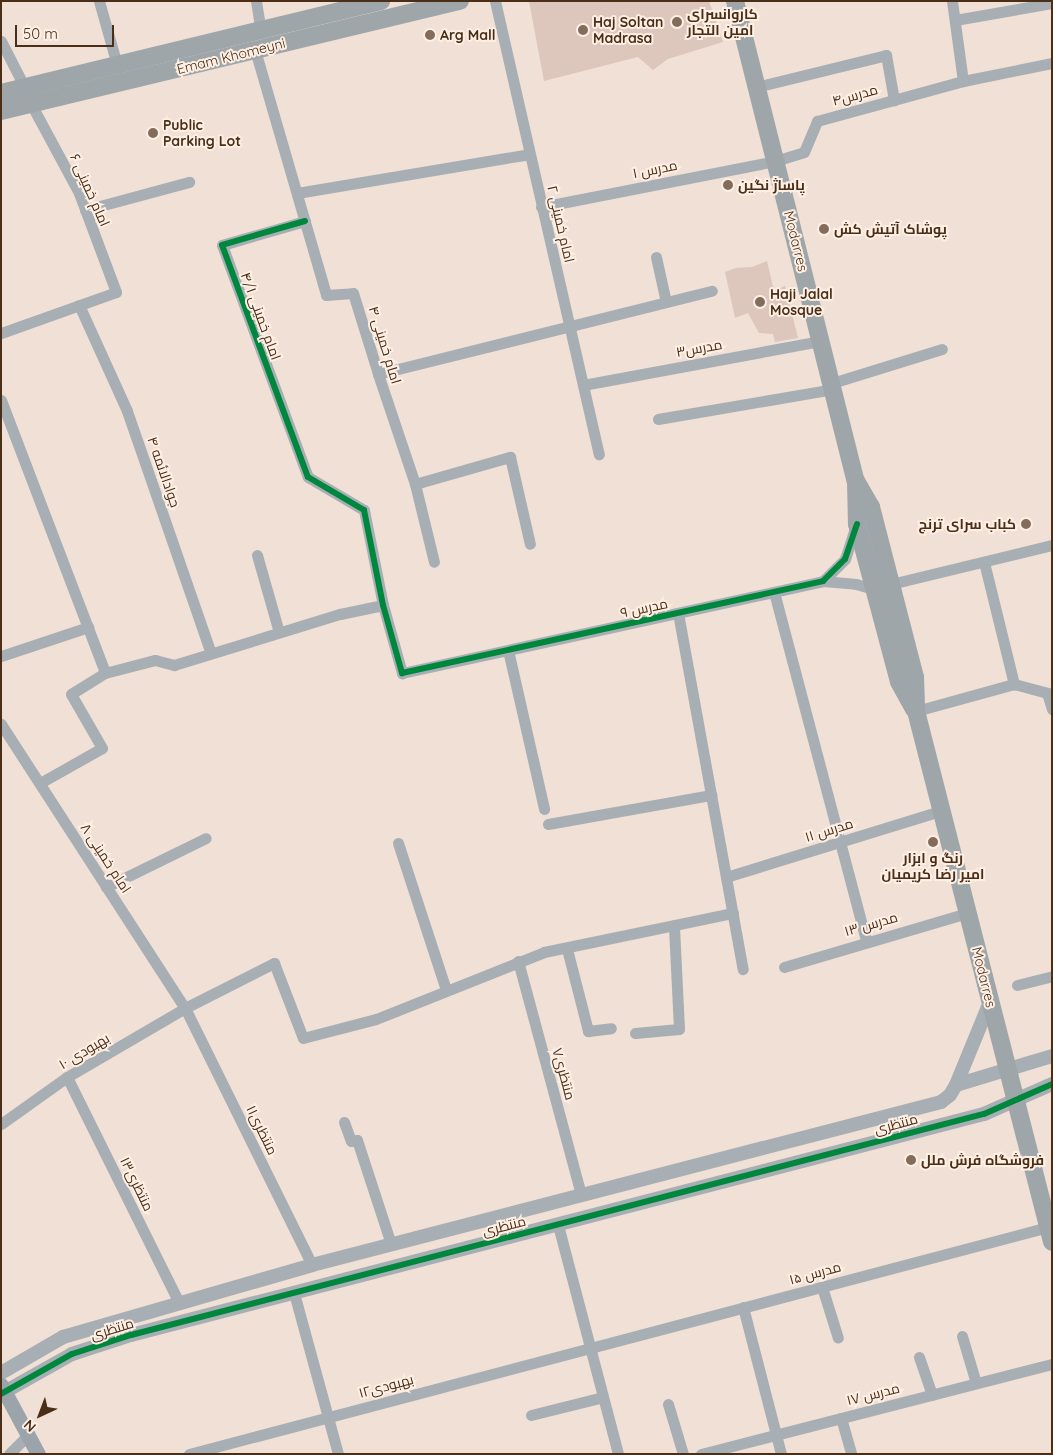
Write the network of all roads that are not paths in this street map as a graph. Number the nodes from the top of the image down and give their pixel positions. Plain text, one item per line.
1 (99, 1) edge
2 (256, 1) edge
3 (381, 1) edge
4 (460, 1) edge
5 (495, 1) edge
6 (734, 1) edge
7 (952, 1) edge
8 (1052, 3) edge
9 (955, 20) junction
10 (262, 31) junction
11 (1, 41) edge
12 (255, 50) junction
13 (1052, 63) edge
14 (117, 65) junction
15 (963, 81) junction
16 (756, 87) junction
17 (1, 93) edge
18 (28, 96) junction
19 (894, 100) junction
20 (1, 110) edge
21 (529, 154) junction
22 (775, 161) junction
23 (189, 182) dead end
24 (297, 193) junction
25 (541, 207) junction
26 (85, 210) junction
27 (305, 221) junction
28 (656, 257) dead end
29 (712, 291) dead end
30 (666, 302) junction
31 (79, 305) junction
32 (569, 325) junction
33 (1, 333) edge
34 (821, 341) junction
35 (942, 349) dead end
36 (378, 374) junction
37 (583, 385) junction
38 (833, 386) junction
39 (1, 400) edge
40 (658, 419) dead end
41 (599, 454) dead end
42 (856, 481) junction
43 (415, 484) junction
44 (857, 524) junction
45 (530, 544) dead end
46 (1052, 545) edge
47 (257, 555) dead end
48 (434, 562) dead end
49 (984, 562) junction
50 (823, 582) junction
51 (883, 586) junction
52 (774, 592) junction
53 (383, 605) junction
54 (678, 613) junction
55 (88, 627) junction
56 (279, 632) junction
57 (508, 650) junction
58 (211, 653) junction
59 (1, 656) edge
60 (106, 673) junction
61 (1014, 684) junction
62 (1050, 693) edge
63 (1052, 709) edge
64 (916, 712) junction
65 (1, 724) edge
66 (40, 783) junction
67 (711, 795) junction
68 (544, 809) dead end
69 (941, 811) junction
70 (548, 824) dead end
71 (206, 838) dead end
72 (840, 842) junction
73 (398, 843) dead end
74 (726, 877) junction
75 (106, 887) junction
76 (733, 913) junction
77 (967, 913) junction
78 (674, 925) junction
79 (866, 941) junction
80 (567, 949) junction
81 (518, 961) junction
82 (784, 967) dead end
83 (743, 969) dead end
84 (1052, 976) edge
85 (1017, 985) dead end
86 (446, 990) junction
87 (990, 1002) junction
88 (184, 1008) junction
89 (611, 1028) dead end
90 (635, 1033) dead end
91 (1052, 1056) edge
92 (1008, 1070) junction
93 (68, 1077) junction
94 (1052, 1084) edge
95 (956, 1085) junction
96 (1016, 1100) junction
97 (873, 1120) junction
98 (344, 1122) dead end
99 (1, 1124) edge
100 (879, 1142) junction
101 (581, 1195) junction
102 (558, 1225) junction
103 (1050, 1234) edge
104 (391, 1244) junction
105 (312, 1265) junction
106 (822, 1287) junction
107 (294, 1293) junction
108 (179, 1303) junction
109 (743, 1307) junction
110 (126, 1318) junction
111 (130, 1335) junction
112 (962, 1336) dead end
113 (838, 1338) dead end
114 (590, 1348) junction
115 (920, 1357) dead end
116 (1052, 1364) edge
117 (1, 1373) edge
118 (976, 1383) junction
119 (3, 1391) edge
120 (932, 1395) junction
121 (603, 1396) junction
122 (668, 1404) dead end
123 (531, 1415) dead end
124 (328, 1417) junction
125 (841, 1418) junction
126 (776, 1434) junction
127 (28, 1435) junction
128 (10, 1454) edge
129 (38, 1454) edge
130 (189, 1454) edge
131 (338, 1454) edge
132 (618, 1454) edge
133 (683, 1454) edge
134 (701, 1454) edge
135 (781, 1454) edge
136 (851, 1454) edge

1 - 14 street
2 - 10 street
3 - 10 main road, Emam Khomeyni
4 - 12 main road, Emam Khomeyni
5 - 21 street, امام خمینی ۲
6 - 16 main road, Modarres
7 - 9 street
8 - 9 street
9 - 15 street
10 - 14 main road, Emam Khomeyni
11 - 18 street, امام خمینی ۶
12 - 18 main road, Emam Khomeyni
12 - 24 street, امام خمینی ۴
13 - 15 street, مدرس۴
14 - 18 main road, Emam Khomeyni
15 - 19 street, مدرس۴
16 - 19 street
16 - 22 main road, Modarres
17 - 18 main road, Emam Khomeyni
18 - 20 main road, Emam Khomeyni
18 - 26 street, امام خمینی ۶
19 - 22 street, مدرس۴
21 - 24 street
21 - 25 street, امام خمینی ۲
22 - 25 street, مدرس ۱
22 - 34 main road, Modarres
23 - 26 street
24 - 27 street, امام خمینی ۴
25 - 32 street, امام خمینی ۲
26 - 31 street, امام خمینی ۶
27 - 36 street, امام خمینی ۴
27 - 53 street, امام خمینی ۴/۱
28 - 30 street
29 - 30 street
30 - 32 street
31 - 33 street
31 - 58 street, جوادالائمه ۴
32 - 36 street
32 - 37 street, امام خمینی ۲
34 - 37 street, مدرس۳
34 - 38 main road, Modarres
35 - 38 street
36 - 43 street, امام خمینی ۴
37 - 41 street, امام خمینی ۲
38 - 40 street
38 - 42 main road, Modarres
39 - 55 street
42 - 44 main road, Modarres
42 - 51 main road, Modarres
43 - 45 street
43 - 48 street, امام خمینی ۴
44 - 50 street
44 - 51 main road, Modarres
46 - 49 street
47 - 56 street
49 - 51 street
49 - 61 street
50 - 51 street, مدرس ۹
50 - 52 street, مدرس ۹
51 - 64 main road, Modarres
52 - 54 street, مدرس ۹
52 - 72 street
53 - 56 street
53 - 57 street, مدرس ۹
54 - 57 street, مدرس ۹
54 - 67 street
55 - 59 street
55 - 60 street
56 - 58 street
57 - 68 street
58 - 60 street
60 - 66 street
61 - 62 street
61 - 64 street
62 - 63 street
64 - 69 main road, Modarres
65 - 66 street, امام خمینی ۸
66 - 75 street, امام خمینی ۸
67 - 70 street
67 - 74 street
69 - 72 street, مدرس ۱۱
69 - 77 main road, Modarres
71 - 75 street
72 - 74 street, مدرس ۱۱
72 - 79 street
73 - 86 street
74 - 76 street
75 - 88 street, امام خمینی ۸
76 - 78 street
76 - 83 street
77 - 79 street, مدرس ۱۳
77 - 87 main road, Modarres
78 - 80 street
78 - 90 street
79 - 82 street, مدرس ۱۳
80 - 81 street
80 - 89 street
81 - 86 street
81 - 101 street, منتظری۷
84 - 85 street
86 - 88 street, بهبودی ۱۰
87 - 92 main road, Modarres
87 - 95 street, منتظری
88 - 93 street, بهبودی ۱۰
88 - 105 street, منتظری۱۱
91 - 92 street
92 - 95 street
92 - 96 main road, Modarres
93 - 99 street, بهبودی ۱۰
93 - 108 street, منتظری۱۳
94 - 96 street, منتظری
95 - 97 street, منتظری
96 - 100 street, منتظری
96 - 103 main road, Modarres
97 - 100 street
97 - 101 street, منتظری
98 - 104 street
100 - 102 street, منتظری
101 - 104 street, منتظری
102 - 107 street, منتظری
102 - 114 street
103 - 106 street, مدرس ۱۵
104 - 105 street, منتظری
105 - 108 street, منتظری
106 - 109 street, مدرس ۱۵
106 - 113 street
107 - 111 street, منتظری
107 - 124 street
108 - 110 street, منتظری
109 - 114 street, مدرس ۱۵
109 - 126 street
110 - 111 street
110 - 117 street, منتظری
111 - 119 street, منتظری
112 - 118 street
114 - 121 street
114 - 124 street, بهبودی۱۲
115 - 120 street
116 - 118 street, مدرس ۱۷
118 - 120 street, مدرس ۱۷
119 - 127 main road
120 - 125 street, مدرس ۱۷
121 - 123 street
121 - 132 street
122 - 133 street
124 - 130 street, بهبودی۱۲
124 - 131 street
125 - 126 street, مدرس ۱۷
125 - 136 street
126 - 134 street, مدرس ۱۷
126 - 135 street
127 - 128 street
127 - 129 main road

